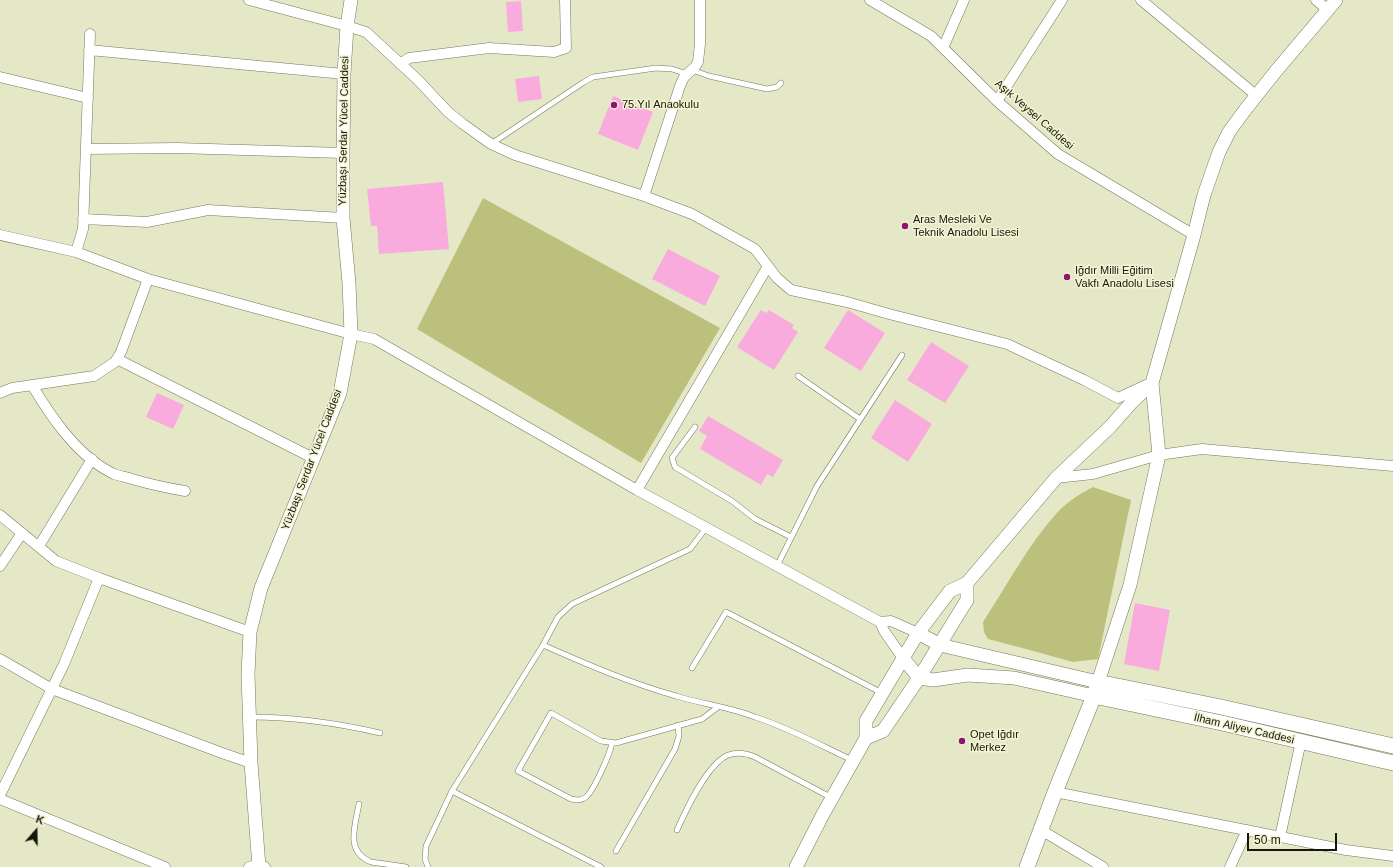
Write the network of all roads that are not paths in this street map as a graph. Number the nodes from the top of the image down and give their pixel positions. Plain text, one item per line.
1 (249, 0) edge
2 (351, 0) edge
3 (565, 0) edge
4 (700, 0) edge
5 (870, 0) edge
6 (964, 0) edge
7 (1062, 0) edge
8 (1141, 0) edge
9 (1316, 0) edge
10 (1336, 0) edge
11 (1328, 10) junction
12 (347, 26) junction
13 (90, 34) dead end
14 (943, 48) junction
15 (90, 50) junction
16 (400, 64) junction
17 (689, 72) junction
18 (344, 74) junction
19 (0, 77) edge
20 (781, 83) dead end
21 (1257, 96) junction
22 (88, 98) junction
23 (997, 101) junction
24 (491, 144) junction
25 (86, 149) junction
26 (343, 153) junction
27 (644, 196) junction
28 (343, 218) junction
29 (83, 219) junction
30 (0, 235) edge
31 (1194, 235) junction
32 (76, 252) junction
33 (768, 266) junction
34 (148, 279) junction
35 (351, 334) junction
36 (902, 355) dead end
37 (117, 359) junction
38 (798, 376) dead end
39 (1152, 383) junction
40 (32, 385) junction
41 (0, 394) edge
42 (860, 419) junction
43 (695, 427) dead end
44 (1159, 454) junction
45 (313, 458) junction
46 (92, 459) junction
47 (1393, 466) edge
48 (1056, 478) junction
49 (637, 490) junction
50 (186, 491) dead end
51 (0, 515) edge
52 (706, 528) junction
53 (22, 533) junction
54 (791, 537) junction
55 (39, 546) junction
56 (0, 566) edge
57 (777, 566) junction
58 (99, 578) junction
59 (967, 583) junction
60 (880, 622) junction
61 (250, 632) junction
62 (918, 633) junction
63 (543, 645) junction
64 (940, 645) junction
65 (903, 658) junction
66 (0, 659) edge
67 (692, 668) dead end
68 (919, 678) junction
69 (52, 688) junction
70 (1096, 689) junction
71 (882, 693) junction
72 (718, 707) junction
73 (249, 717) junction
74 (678, 725) junction
75 (380, 733) dead end
76 (866, 738) junction
77 (1301, 742) junction
78 (612, 743) junction
79 (1393, 746) edge
80 (853, 760) junction
81 (251, 763) junction
82 (1393, 763) edge
83 (452, 791) junction
84 (1055, 792) junction
85 (0, 795) edge
86 (832, 798) junction
87 (0, 799) edge
88 (359, 804) dead end
89 (677, 830) dead end
90 (1041, 830) junction
91 (1247, 830) junction
92 (1280, 837) junction
93 (616, 851) dead end
94 (1393, 856) edge
95 (165, 867) edge
96 (258, 867) edge
97 (406, 867) edge
98 (425, 867) edge
99 (601, 867) edge
100 (796, 867) edge
101 (1027, 867) edge
102 (1103, 867) edge
103 (1230, 867) edge

1 - 12 street
2 - 12 street, Yüzbaşı Serdar Yücel Caddesi
3 - 16 street
4 - 17 street
5 - 14 street, Aşık Veysel Caddesi
6 - 14 street
7 - 23 street
8 - 21 street
9 - 11 street
10 - 11 street
11 - 21 street
12 - 16 street
12 - 18 street, Yüzbaşı Serdar Yücel Caddesi
13 - 15 street
14 - 23 street, Aşık Veysel Caddesi
15 - 18 street
15 - 22 street
16 - 24 street
17 - 20 lane
17 - 24 lane
17 - 27 street
18 - 26 street, Yüzbaşı Serdar Yücel Caddesi
19 - 22 street
21 - 31 street
22 - 25 street
23 - 31 street, Aşık Veysel Caddesi
24 - 27 street
25 - 26 street
25 - 29 street
26 - 28 street, Yüzbaşı Serdar Yücel Caddesi
27 - 33 street
28 - 29 street
28 - 35 street, Yüzbaşı Serdar Yücel Caddesi
29 - 32 street
30 - 32 street
31 - 39 street
32 - 34 street
33 - 39 street
33 - 49 street
34 - 35 street
34 - 37 street
35 - 45 street, Yüzbaşı Serdar Yücel Caddesi
35 - 49 street
36 - 42 lane
37 - 40 street
37 - 45 street
38 - 42 lane
39 - 44 street
39 - 48 street
40 - 41 street
40 - 46 street
42 - 54 lane
43 - 54 lane
44 - 47 street
44 - 48 street
44 - 70 street
45 - 61 street, Yüzbaşı Serdar Yücel Caddesi
46 - 50 street
46 - 55 street
48 - 59 street
49 - 52 street
51 - 53 street
52 - 57 street
52 - 63 lane
53 - 55 street
53 - 56 street
54 - 57 lane
55 - 58 street
57 - 60 street
58 - 61 street
58 - 69 street
59 - 62 street
59 - 64 street
60 - 62 street
60 - 65 street
61 - 73 street, Yüzbaşı Serdar Yücel Caddesi
62 - 64 street
62 - 65 street
63 - 72 lane
63 - 83 lane
64 - 68 street
64 - 70 street
65 - 68 street
65 - 71 street
66 - 69 street
67 - 71 lane
68 - 70 street
68 - 76 street
69 - 81 street
69 - 85 street
70 - 77 main road, İlham Aliyev Caddesi
70 - 79 main road, İlham Aliyev Caddesi
70 - 84 main road
71 - 76 street
72 - 74 lane
72 - 80 lane
73 - 75 lane
73 - 81 street, Yüzbaşı Serdar Yücel Caddesi
74 - 78 lane
74 - 93 lane
76 - 80 street
77 - 82 main road, İlham Aliyev Caddesi
77 - 92 street
78 - 78 lane
80 - 86 street
81 - 96 street, Yüzbaşı Serdar Yücel Caddesi
83 - 98 lane
83 - 99 lane
84 - 90 main road
84 - 91 street
86 - 89 lane
86 - 100 street
87 - 95 street
88 - 97 lane
90 - 101 main road
90 - 102 street
91 - 92 street
91 - 103 street
92 - 94 street

